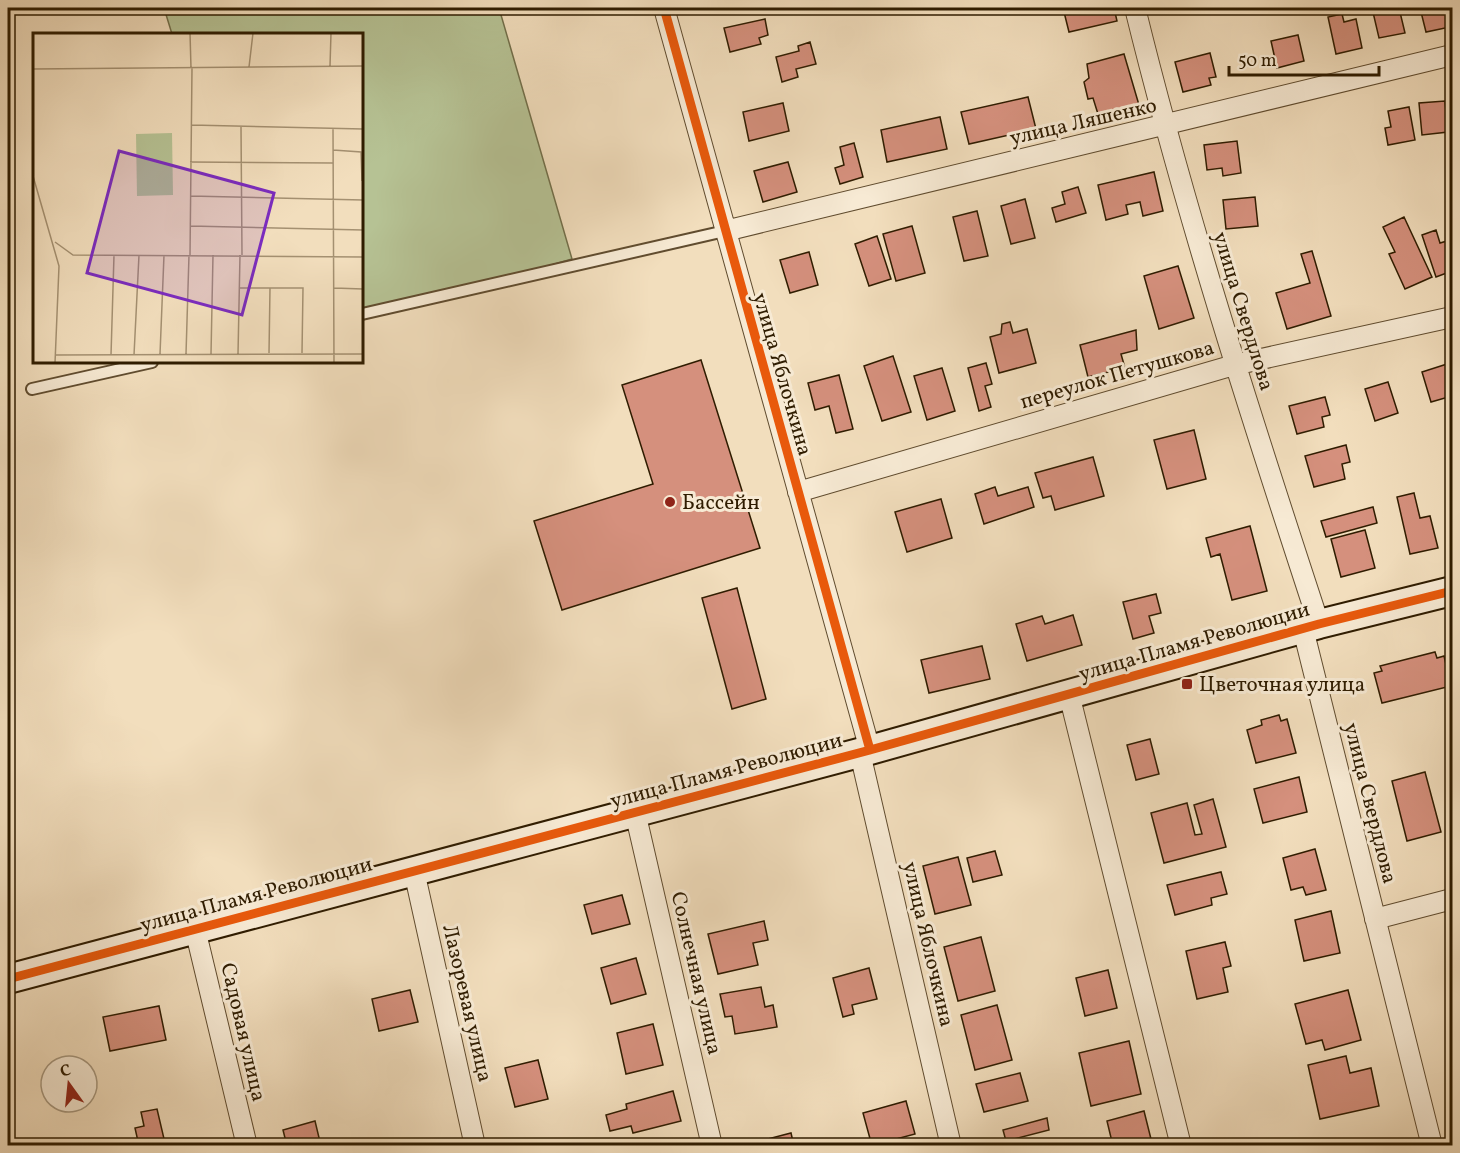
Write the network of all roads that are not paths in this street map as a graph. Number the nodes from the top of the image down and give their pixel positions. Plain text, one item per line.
1 (664, 8) edge
2 (1135, 8) edge
3 (1452, 55) edge
4 (1164, 126) junction
5 (724, 231) junction
6 (363, 314) edge
7 (1452, 317) edge
8 (148, 363) edge
9 (1234, 365) junction
10 (32, 389) dead end
11 (798, 492) junction
12 (1452, 591) edge
13 (1311, 627) junction
14 (1069, 694) junction
15 (865, 751) junction
16 (635, 812) junction
17 (414, 871) junction
18 (1452, 899) edge
19 (1375, 919) junction
20 (195, 929) junction
21 (8, 979) edge
22 (247, 1146) edge
23 (476, 1146) edge
24 (712, 1146) edge
25 (951, 1146) edge
26 (1181, 1146) edge
27 (1432, 1146) edge

1 - 5 street, улица Яблочкина
2 - 4 street, улица Свердлова
3 - 4 street, улица Ляшенко
4 - 5 street, улица Ляшенко
4 - 9 street, улица Свердлова
5 - 6 lane
5 - 11 street, улица Яблочкина
7 - 9 street, переулок Петушкова
8 - 10 lane
9 - 11 street, переулок Петушкова
9 - 13 street, улица Свердлова
11 - 15 street, улица Яблочкина
12 - 13 street, улица Пламя Революции
13 - 14 street, улица Пламя Революции
13 - 19 street, улица Свердлова
14 - 15 street, улица Пламя Революции
14 - 26 street
15 - 16 street, улица Пламя Революции
15 - 25 street, улица Яблочкина
16 - 17 street, улица Пламя Революции
16 - 24 street, Солнечная улица
17 - 20 street, улица Пламя Революции
17 - 23 street, Лазоревая улица
18 - 19 street, улица Свердлова
19 - 27 street, улица Свердлова
20 - 21 street, улица Пламя Революции
20 - 22 street, Садовая улица

